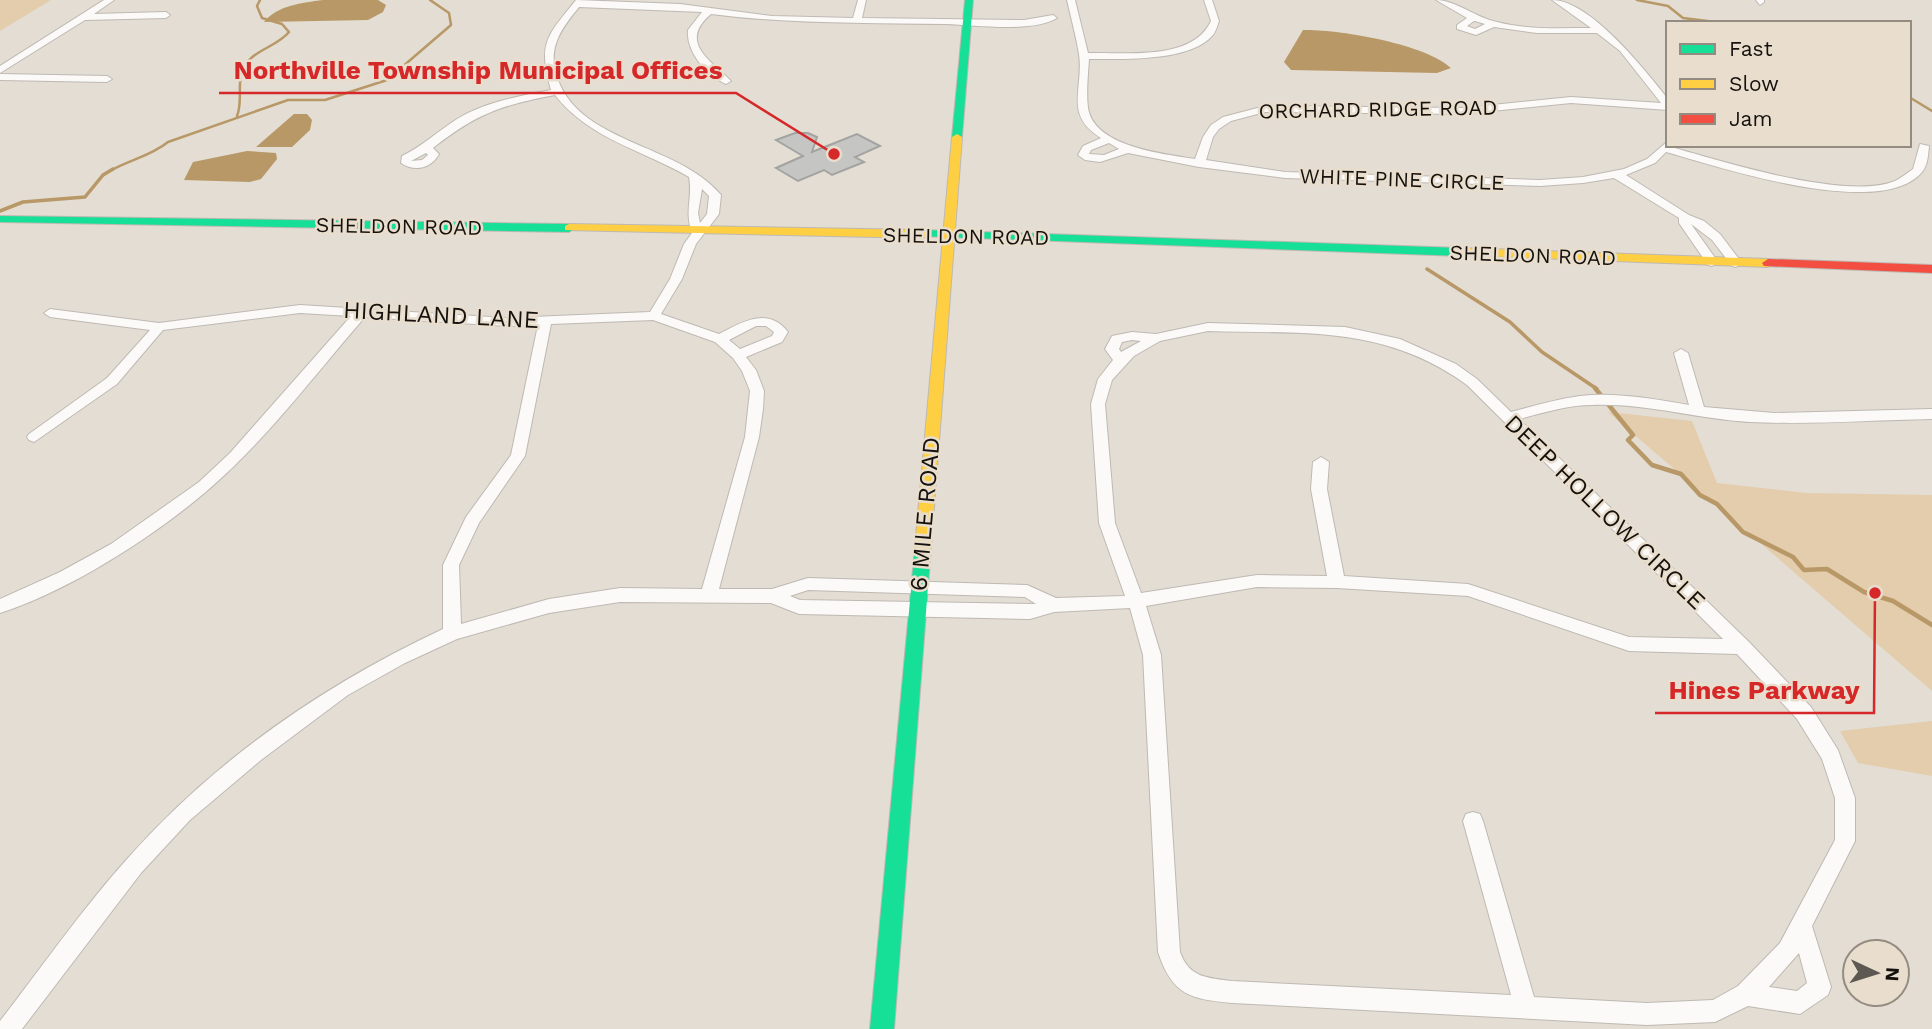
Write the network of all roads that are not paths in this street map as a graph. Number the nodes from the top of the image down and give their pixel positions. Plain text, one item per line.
1 (110, 0) edge
2 (862, 0) edge
3 (1071, 0) edge
4 (1208, 0) edge
5 (1440, 0) edge
6 (1556, 0) edge
7 (579, 2) edge
8 (709, 11) junction
9 (968, 13) edge
10 (166, 15) dead end
11 (82, 17) junction
12 (1075, 18) junction
13 (857, 20) junction
14 (1600, 30) junction
15 (1084, 56) junction
16 (0, 70) edge
17 (0, 77) edge
18 (107, 79) dead end
19 (726, 81) dead end
20 (558, 92) junction
21 (1666, 104) edge
22 (1666, 106) edge
23 (1108, 139) junction
24 (1666, 146) edge
25 (1924, 146) dead end
26 (1669, 147) edge
27 (426, 148) dead end
28 (1127, 149) junction
29 (1199, 164) junction
30 (1616, 174) junction
31 (694, 177) junction
32 (1685, 217) junction
33 (0, 219) edge
34 (697, 232) junction
35 (950, 236) junction
36 (1712, 262) junction
37 (1736, 263) junction
38 (1932, 269) edge
39 (362, 312) junction
40 (50, 313) dead end
41 (654, 316) junction
42 (545, 321) junction
43 (159, 327) junction
44 (720, 339) junction
45 (1681, 353) dead end
46 (738, 355) junction
47 (1698, 413) junction
48 (1932, 414) edge
49 (1508, 416) junction
50 (34, 437) dead end
51 (1321, 462) dead end
52 (1337, 582) junction
53 (919, 588) junction
54 (772, 596) junction
55 (708, 597) junction
56 (1135, 601) junction
57 (1054, 605) junction
58 (0, 606) edge
59 (917, 609) junction
60 (452, 633) junction
61 (1743, 647) junction
62 (1473, 821) dead end
63 (1801, 926) junction
64 (1746, 994) junction
65 (1525, 1006) junction
66 (8, 1029) edge
67 (882, 1029) edge

1 - 11 street
2 - 13 street
3 - 12 street, WHITE PINE CIRCLE
4 - 15 street
5 - 14 street
6 - 14 street
7 - 8 street
7 - 20 street
8 - 13 street
8 - 19 street
9 - 12 street
9 - 13 street
9 - 35 main road, 6 MILE ROAD
10 - 11 street
11 - 16 street
12 - 15 street, WHITE PINE CIRCLE
14 - 21 street
15 - 23 street, WHITE PINE CIRCLE
17 - 18 street
20 - 27 street
20 - 31 street
22 - 29 street, ORCHARD RIDGE ROAD
23 - 28 street, WHITE PINE CIRCLE
23 - 28 street
24 - 30 street, WHITE PINE CIRCLE
25 - 26 street
28 - 29 street, WHITE PINE CIRCLE
29 - 30 street, WHITE PINE CIRCLE
30 - 32 street
31 - 34 street
31 - 34 street
32 - 36 street
32 - 37 street
33 - 34 main road, SHELDON ROAD
34 - 35 main road, SHELDON ROAD
34 - 41 street
35 - 36 main road, SHELDON ROAD
35 - 53 main road, 6 MILE ROAD
36 - 37 main road, SHELDON ROAD
37 - 38 main road, SHELDON ROAD
39 - 42 street, HIGHLAND LANE
39 - 43 street, HIGHLAND LANE
39 - 58 street
40 - 43 street, HIGHLAND LANE
41 - 42 street, HIGHLAND LANE
41 - 44 street, HIGHLAND LANE
42 - 60 street
43 - 50 street
44 - 46 street, HIGHLAND LANE
44 - 46 street
45 - 47 street
46 - 55 street, HIGHLAND LANE
47 - 48 street
47 - 49 street
49 - 56 street, DEEP HOLLOW CIRCLE
49 - 61 street, DEEP HOLLOW CIRCLE
51 - 52 street
52 - 56 street
52 - 61 street
53 - 54 street
53 - 57 street
53 - 59 main road, 6 MILE ROAD
54 - 55 street
54 - 59 street
55 - 60 street
56 - 57 street
56 - 65 street, DEEP HOLLOW CIRCLE
57 - 59 street
59 - 67 main road, 6 MILE ROAD
60 - 66 street
61 - 63 street, DEEP HOLLOW CIRCLE
62 - 65 street
63 - 64 street, DEEP HOLLOW CIRCLE
63 - 64 street
64 - 65 street, DEEP HOLLOW CIRCLE

